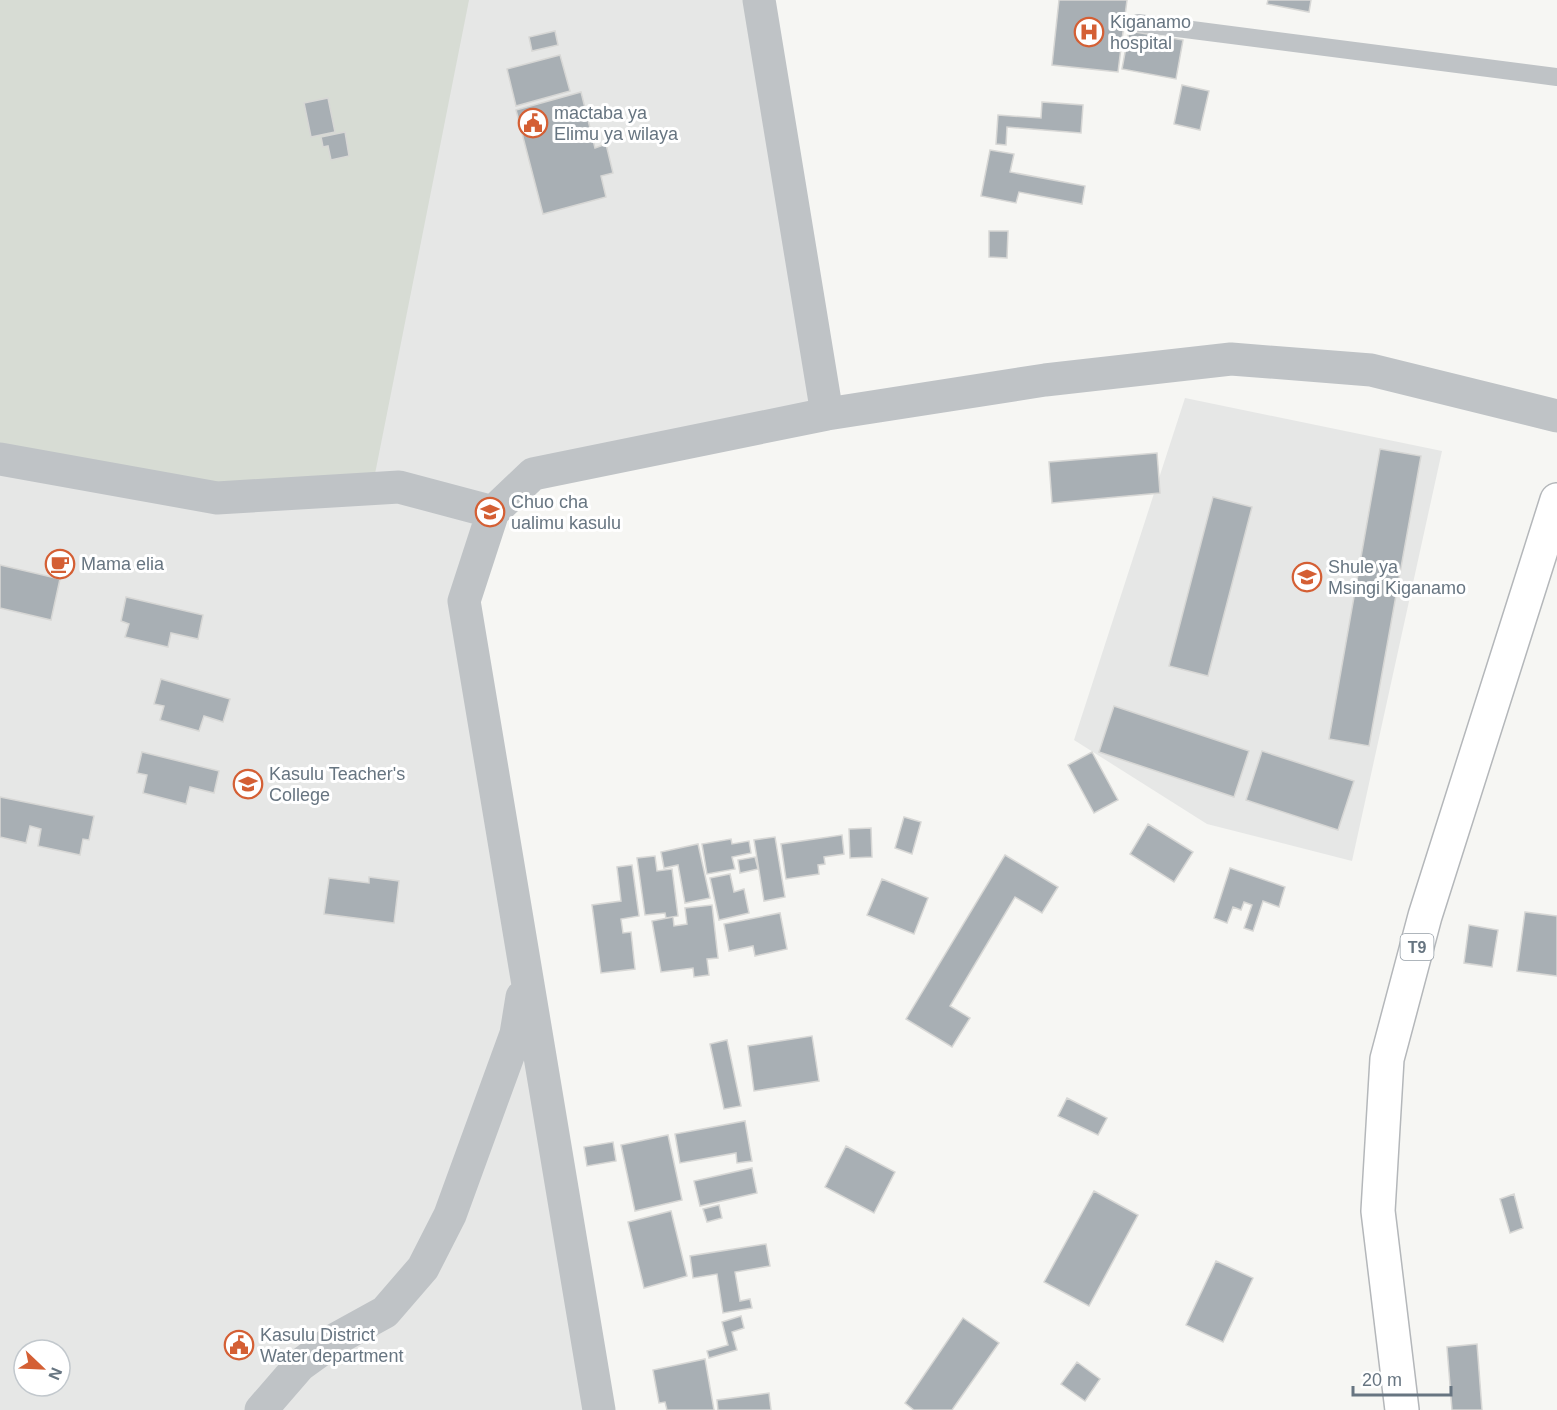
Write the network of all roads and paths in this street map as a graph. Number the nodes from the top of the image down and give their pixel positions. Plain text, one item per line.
1 (759, 0) edge
2 (1138, 23) dead end
3 (1557, 77) edge
4 (827, 414) junction
5 (1557, 416) edge
6 (0, 459) edge
7 (1557, 500) edge
8 (493, 512) junction
9 (526, 972) junction
10 (261, 1410) edge
11 (599, 1410) edge
12 (1402, 1410) edge

1 - 4 street
2 - 3 lane
4 - 5 street
4 - 8 street
6 - 8 street
7 - 12 highway, T9
8 - 9 street
9 - 10 street
9 - 11 street

